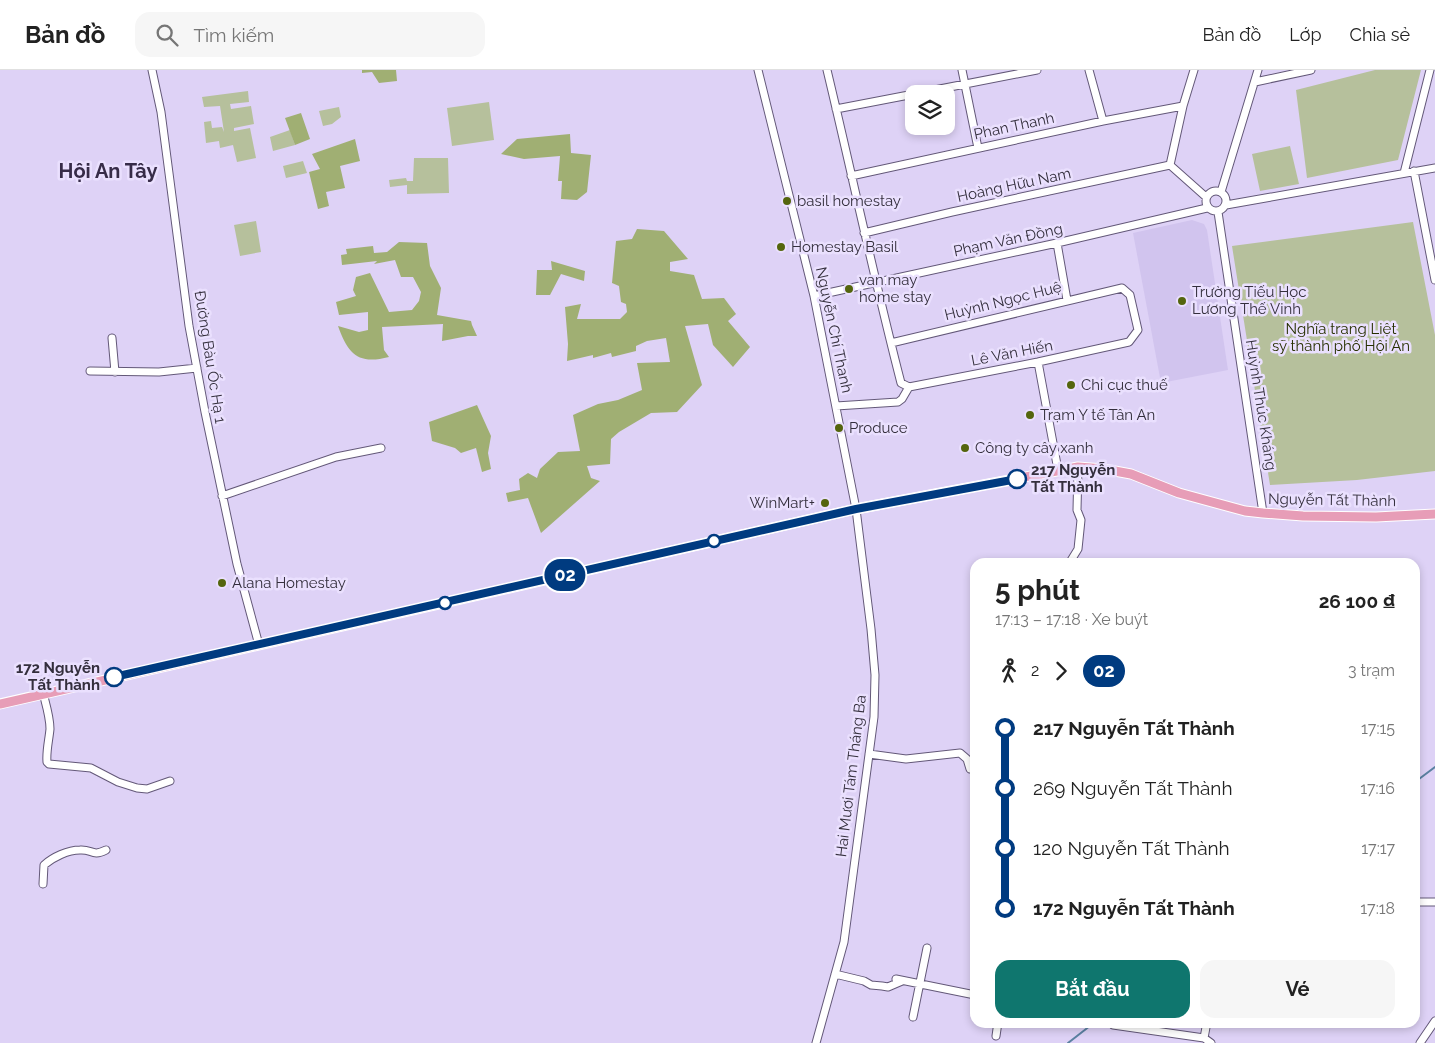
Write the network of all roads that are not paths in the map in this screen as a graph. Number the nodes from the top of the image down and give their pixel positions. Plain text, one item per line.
1 (152, 70) edge
2 (758, 70) edge
3 (827, 70) edge
4 (962, 70) edge
5 (1037, 70) edge
6 (1089, 70) edge
7 (1194, 70) edge
8 (1258, 70) edge
9 (1311, 70) edge
10 (1430, 70) edge
11 (1254, 82) junction
12 (965, 84) junction
13 (955, 86) edge
14 (905, 96) edge
15 (1183, 106) junction
16 (836, 109) junction
17 (1103, 121) junction
18 (978, 148) junction
19 (1170, 165) junction
20 (1435, 168) edge
21 (1414, 171) junction
22 (1404, 173) junction
23 (850, 176) junction
24 (1221, 192) junction
25 (1206, 197) junction
26 (1226, 205) junction
27 (1207, 208) junction
28 (1218, 212) junction
29 (864, 233) junction
30 (1057, 243) junction
31 (1435, 280) edge
32 (875, 283) junction
33 (814, 296) junction
34 (1066, 300) junction
35 (112, 338) dead end
36 (1129, 342) joint
37 (891, 343) junction
38 (1038, 362) junction
39 (196, 368) junction
40 (90, 371) dead end
41 (115, 372) junction
42 (909, 387) junction
43 (836, 406) junction
44 (381, 448) dead end
45 (1078, 467) junction
46 (1058, 470) junction
47 (222, 496) junction
48 (856, 509) junction
49 (1263, 513) junction
50 (1435, 514) edge
51 (1072, 558) edge
52 (259, 645) junction
53 (43, 693) junction
54 (0, 704) edge
55 (869, 754) junction
56 (970, 769) dead end
57 (170, 781) dead end
58 (106, 850) dead end
59 (43, 884) dead end
60 (1420, 902) edge
61 (1435, 902) edge
62 (927, 948) dead end
63 (836, 974) junction
64 (920, 984) junction
65 (970, 994) edge
66 (913, 1017) dead end
67 (1435, 1021) edge
68 (997, 1028) edge
69 (1134, 1028) edge
70 (1206, 1028) edge
71 (996, 1036) dead end
72 (1204, 1038) junction
73 (816, 1043) edge
74 (1211, 1043) edge
75 (1420, 1043) edge

1 - 39 street, Đường Bàu Ốc Hạ 1
2 - 33 street, Nguyễn Chí Thanh
3 - 16 street
4 - 12 street
5 - 12 street
6 - 17 street
7 - 15 street
8 - 11 street
9 - 11 street
10 - 22 street
11 - 24 street
12 - 13 street
12 - 18 street
14 - 16 street
15 - 17 street, Phan Thanh
15 - 19 street
16 - 23 street
17 - 18 street, Phan Thanh
18 - 23 street, Phan Thanh
19 - 25 street
19 - 29 street, Hoàng Hữu Nam
20 - 21 street
21 - 22 street
21 - 31 street
22 - 26 street
23 - 29 street
24 - 25 street
24 - 26 street
25 - 27 street
26 - 28 street
27 - 28 street
27 - 30 street, Phạm Văn Đồng
28 - 49 street, Huỳnh Thúc Kháng
29 - 32 street
30 - 32 street, Phạm Văn Đồng
30 - 34 street
32 - 33 street, Phạm Văn Đồng
32 - 37 street
33 - 43 street, Nguyễn Chí Thanh
34 - 36 street, Huỳnh Ngọc Huệ
34 - 37 street, Huỳnh Ngọc Huệ
35 - 41 street
36 - 38 street, Lê Văn Hiến
37 - 42 street
38 - 42 street, Lê Văn Hiến
38 - 46 street
39 - 41 street
39 - 47 street, Đường Bàu Ốc Hạ 1
40 - 41 street
42 - 43 street
43 - 48 street, Nguyễn Chí Thanh
44 - 47 street
45 - 46 main road, Nguyễn Tất Thành
45 - 49 main road, Nguyễn Tất Thành
45 - 51 street
46 - 48 main road, Nguyễn Tất Thành
47 - 52 street, Đường Bàu Ốc Hạ 1
48 - 52 main road, Nguyễn Tất Thành
48 - 55 street, Hai Mươi Tám Tháng Ba
49 - 50 main road, Nguyễn Tất Thành
52 - 53 main road, Nguyễn Tất Thành
53 - 54 main road, Nguyễn Tất Thành
53 - 57 street
55 - 56 street
55 - 63 street, Hai Mươi Tám Tháng Ba
58 - 59 street
60 - 61 street
62 - 64 street
63 - 64 street
63 - 73 street, Hai Mươi Tám Tháng Ba
64 - 65 street
64 - 66 street
67 - 75 street
68 - 71 street
69 - 72 street
70 - 72 street
72 - 74 street

